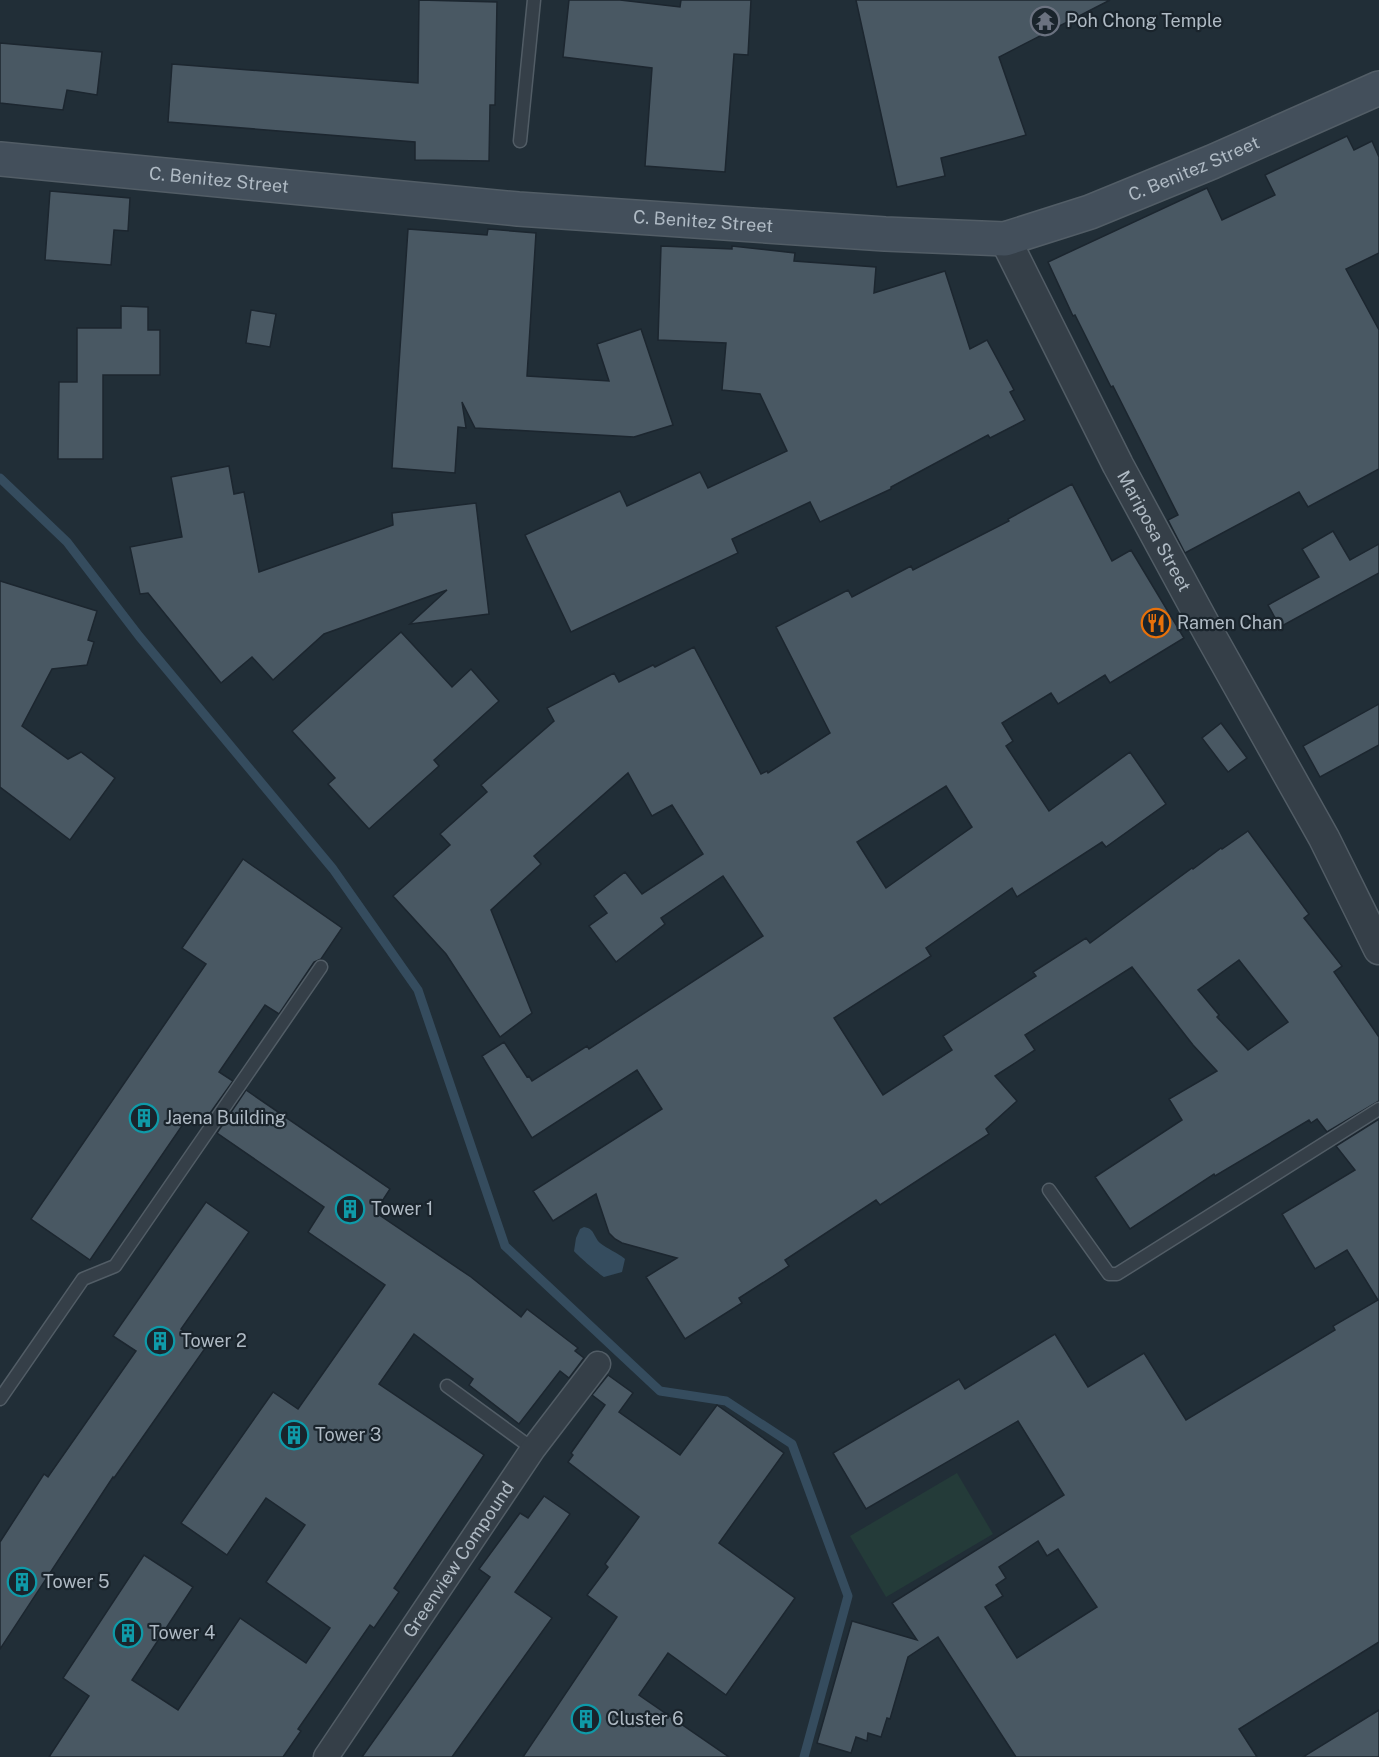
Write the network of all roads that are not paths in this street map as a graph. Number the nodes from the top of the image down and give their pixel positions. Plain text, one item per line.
1 (534, 0) edge
2 (1379, 88) edge
3 (520, 141) dead end
4 (0, 159) edge
5 (1005, 239) junction
6 (1379, 949) edge
7 (321, 968) dead end
8 (1379, 1109) edge
9 (1049, 1190) dead end
10 (598, 1364) dead end
11 (447, 1386) dead end
12 (0, 1399) edge
13 (533, 1449) junction
14 (326, 1757) edge

1 - 3 lane
2 - 5 main road, C. Benitez Street
4 - 5 main road, C. Benitez Street
5 - 6 street, Mariposa Street
7 - 12 lane
8 - 9 lane
10 - 13 street, Greenview Compound
11 - 13 lane
13 - 14 street, Greenview Compound

